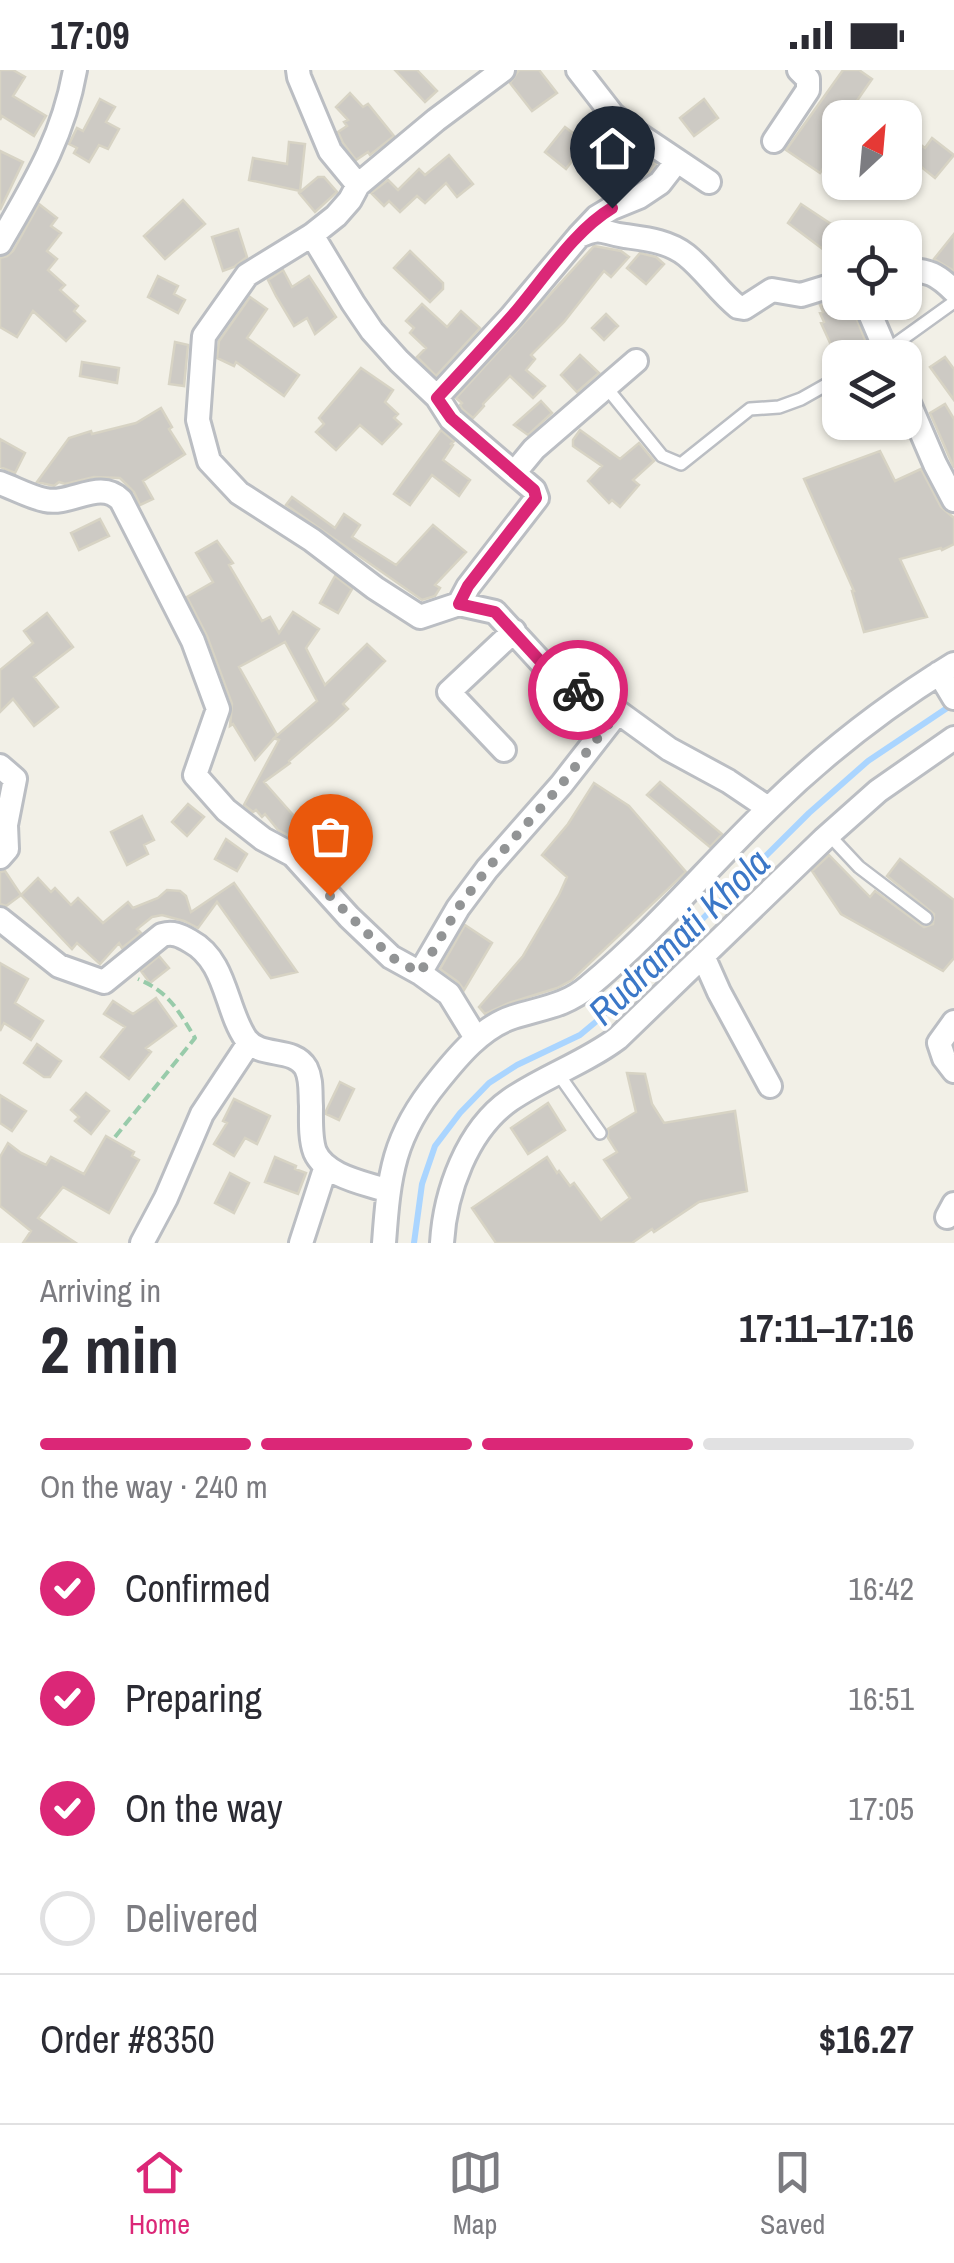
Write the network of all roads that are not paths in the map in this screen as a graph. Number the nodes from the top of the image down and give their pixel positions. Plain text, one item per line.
1 (75, 70) edge
2 (298, 70) edge
3 (503, 70) edge
4 (578, 70) edge
5 (799, 70) edge
6 (472, 79) edge
7 (774, 140) dead end
8 (677, 161) junction
9 (709, 182) dead end
10 (358, 186) junction
11 (312, 234) junction
12 (579, 236) junction
13 (0, 243) edge
14 (922, 272) edge
15 (822, 289) edge
16 (954, 291) edge
17 (954, 302) edge
18 (905, 340) edge
19 (636, 361) dead end
20 (606, 387) junction
21 (822, 387) edge
22 (437, 398) junction
23 (922, 434) edge
24 (514, 472) junction
25 (0, 482) edge
26 (954, 500) edge
27 (459, 604) junction
28 (514, 631) junction
29 (948, 681) edge
30 (618, 712) junction
31 (954, 738) edge
32 (504, 750) dead end
33 (0, 766) edge
34 (768, 808) junction
35 (829, 835) junction
36 (0, 857) edge
37 (926, 918) dead end
38 (0, 919) edge
39 (703, 956) junction
40 (420, 973) junction
41 (954, 1022) edge
42 (476, 1038) junction
43 (248, 1043) junction
44 (954, 1070) edge
45 (558, 1072) junction
46 (770, 1086) dead end
47 (600, 1132) dead end
48 (326, 1166) junction
49 (388, 1191) junction
50 (142, 1243) edge
51 (302, 1243) edge
52 (384, 1243) edge
53 (442, 1243) edge

1 - 13 street
2 - 10 street
3 - 6 street
4 - 8 street
5 - 7 street
6 - 10 street
8 - 9 street
8 - 12 street
10 - 11 street
11 - 22 street
11 - 27 street
12 - 15 street
12 - 22 street
14 - 16 street
17 - 18 lane
19 - 20 street
20 - 21 lane
20 - 24 street
22 - 24 street
23 - 26 street
24 - 27 street
25 - 40 street
27 - 28 street
28 - 30 street
28 - 32 street
29 - 34 street
30 - 34 street
30 - 40 street
31 - 35 street
33 - 36 street
34 - 42 street
35 - 37 lane
35 - 39 street
38 - 43 street
39 - 45 street
39 - 46 street
40 - 42 street
41 - 44 street
42 - 49 street
43 - 48 street
43 - 50 street
45 - 47 lane
45 - 53 street
48 - 49 street
48 - 51 street
49 - 52 street

